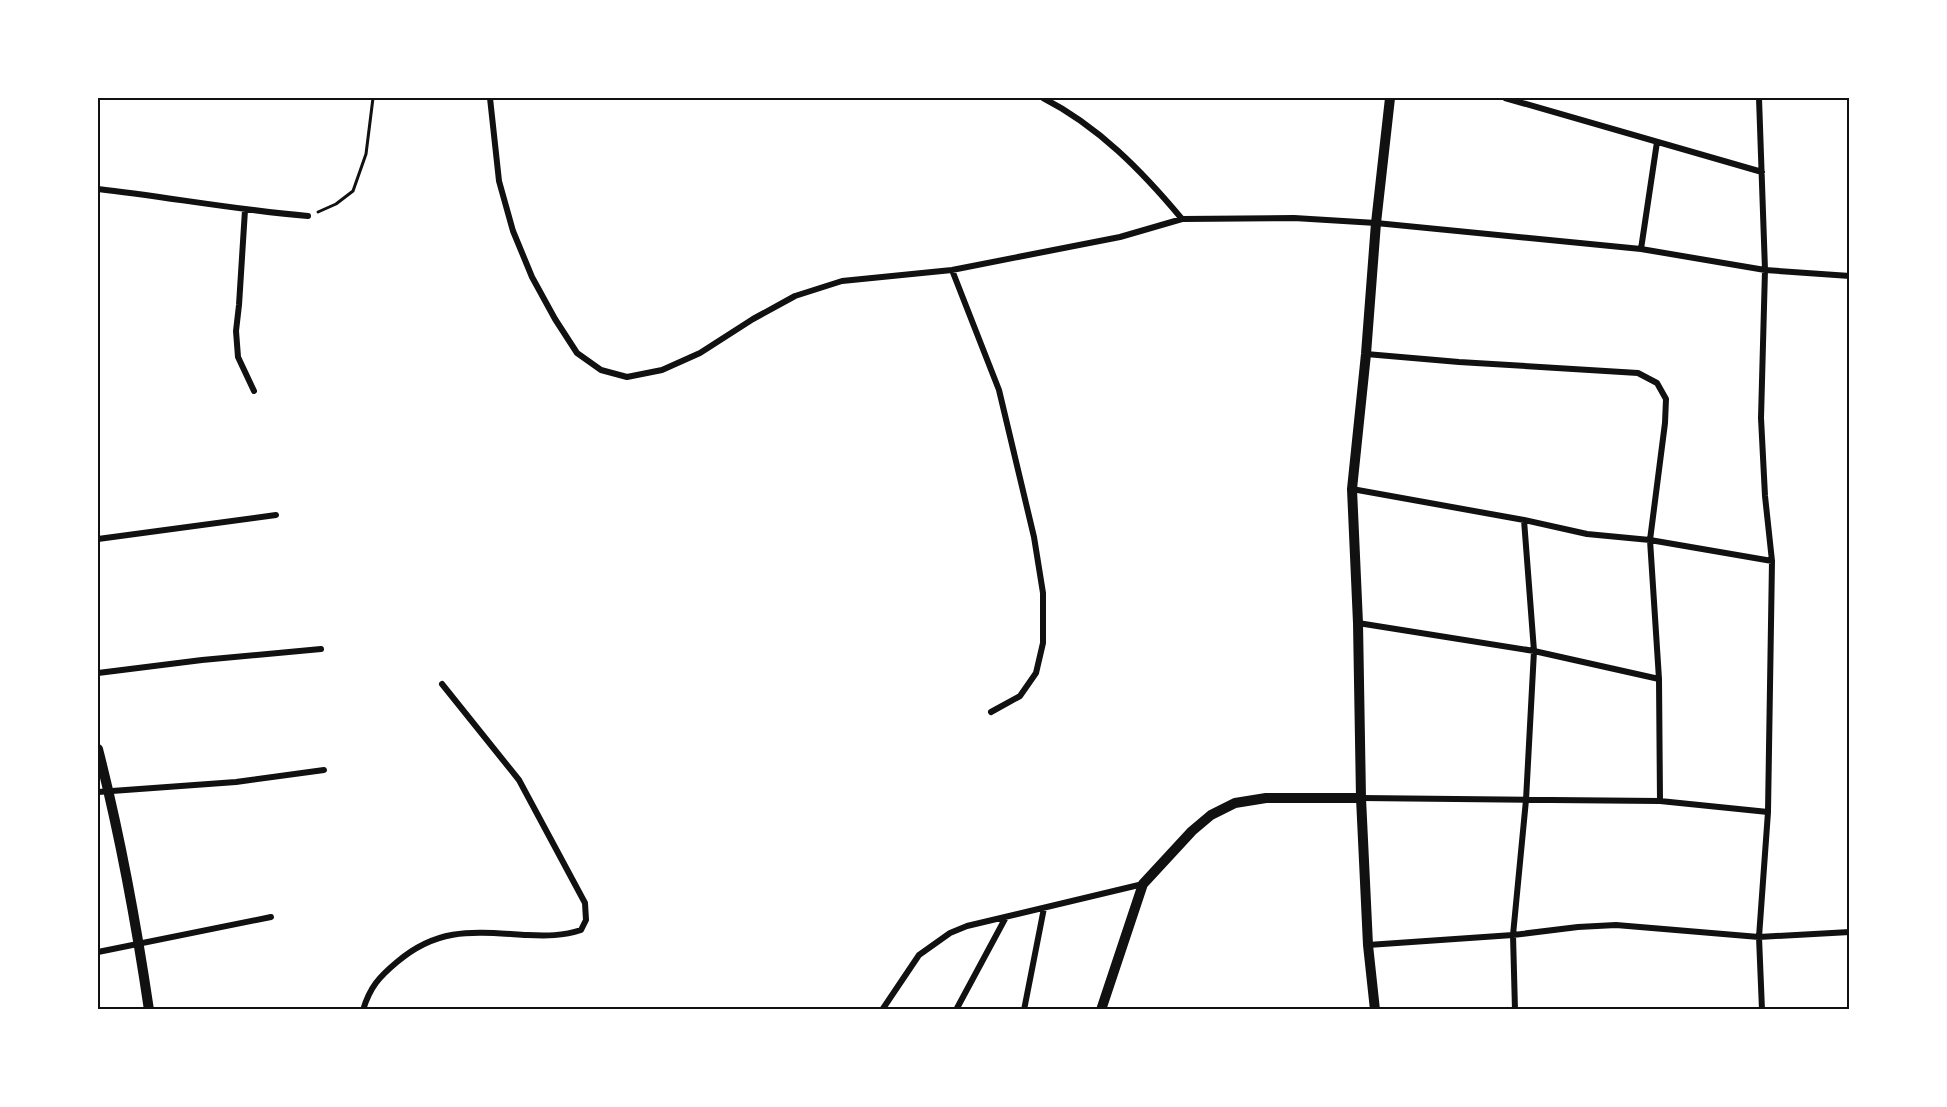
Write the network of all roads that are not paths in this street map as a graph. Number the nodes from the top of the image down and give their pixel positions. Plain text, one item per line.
1 (490, 98) edge
2 (1043, 98) edge
3 (1390, 98) edge
4 (1505, 98) edge
5 (1759, 98) edge
6 (1657, 142) junction
7 (1762, 172) junction
8 (98, 189) edge
9 (245, 210) junction
10 (308, 216) road end
11 (1182, 219) junction
12 (1376, 223) junction
13 (1641, 249) junction
14 (952, 270) junction
15 (1765, 270) junction
16 (1850, 276) edge
17 (1366, 354) junction
18 (254, 391) dead end
19 (1352, 489) junction
20 (276, 515) dead end
21 (1524, 520) junction
22 (98, 539) edge
23 (1650, 540) junction
24 (1772, 561) junction
25 (1358, 623) junction
26 (321, 649) dead end
27 (1534, 651) junction
28 (98, 673) edge
29 (1659, 679) junction
30 (442, 684) dead end
31 (991, 712) dead end
32 (98, 749) edge
33 (324, 770) dead end
34 (103, 791) edge
35 (1361, 798) junction
36 (1526, 800) junction
37 (1660, 801) junction
38 (1768, 812) junction
39 (1143, 884) junction
40 (1044, 908) junction
41 (271, 917) dead end
42 (1006, 917) junction
43 (1850, 932) edge
44 (1514, 935) junction
45 (1759, 937) junction
46 (139, 944) junction
47 (1368, 945) junction
48 (98, 952) edge
49 (149, 1010) edge
50 (363, 1010) edge
51 (882, 1010) edge
52 (957, 1010) edge
53 (1024, 1010) edge
54 (1101, 1010) edge
55 (1375, 1010) edge
56 (1515, 1010) edge
57 (1762, 1010) edge

1 - 14 street
2 - 11 street
3 - 12 street
4 - 6 street
5 - 7 street
6 - 7 street
6 - 13 street
7 - 15 street
8 - 9 street
9 - 10 street
9 - 18 street
11 - 12 street
11 - 14 street
12 - 13 street
12 - 17 street
13 - 15 street
14 - 31 street
15 - 16 street
15 - 24 street
17 - 19 street
17 - 23 street
19 - 21 street
19 - 25 street
20 - 22 street
21 - 23 street
21 - 27 street
23 - 24 street
23 - 29 street
24 - 38 street
25 - 27 street
25 - 35 street
26 - 28 street
27 - 29 street
27 - 36 street
29 - 37 street
30 - 50 street
32 - 34 street
33 - 34 street
34 - 46 street
35 - 36 street
35 - 39 street
35 - 47 street
36 - 37 street
36 - 44 street
37 - 38 street
38 - 45 street
39 - 40 street
39 - 54 street
40 - 42 street
40 - 53 street
41 - 46 street
42 - 51 street
42 - 52 street
43 - 45 street
44 - 45 street
44 - 47 street
44 - 56 street
45 - 57 street
46 - 48 street
46 - 49 street
47 - 55 street

